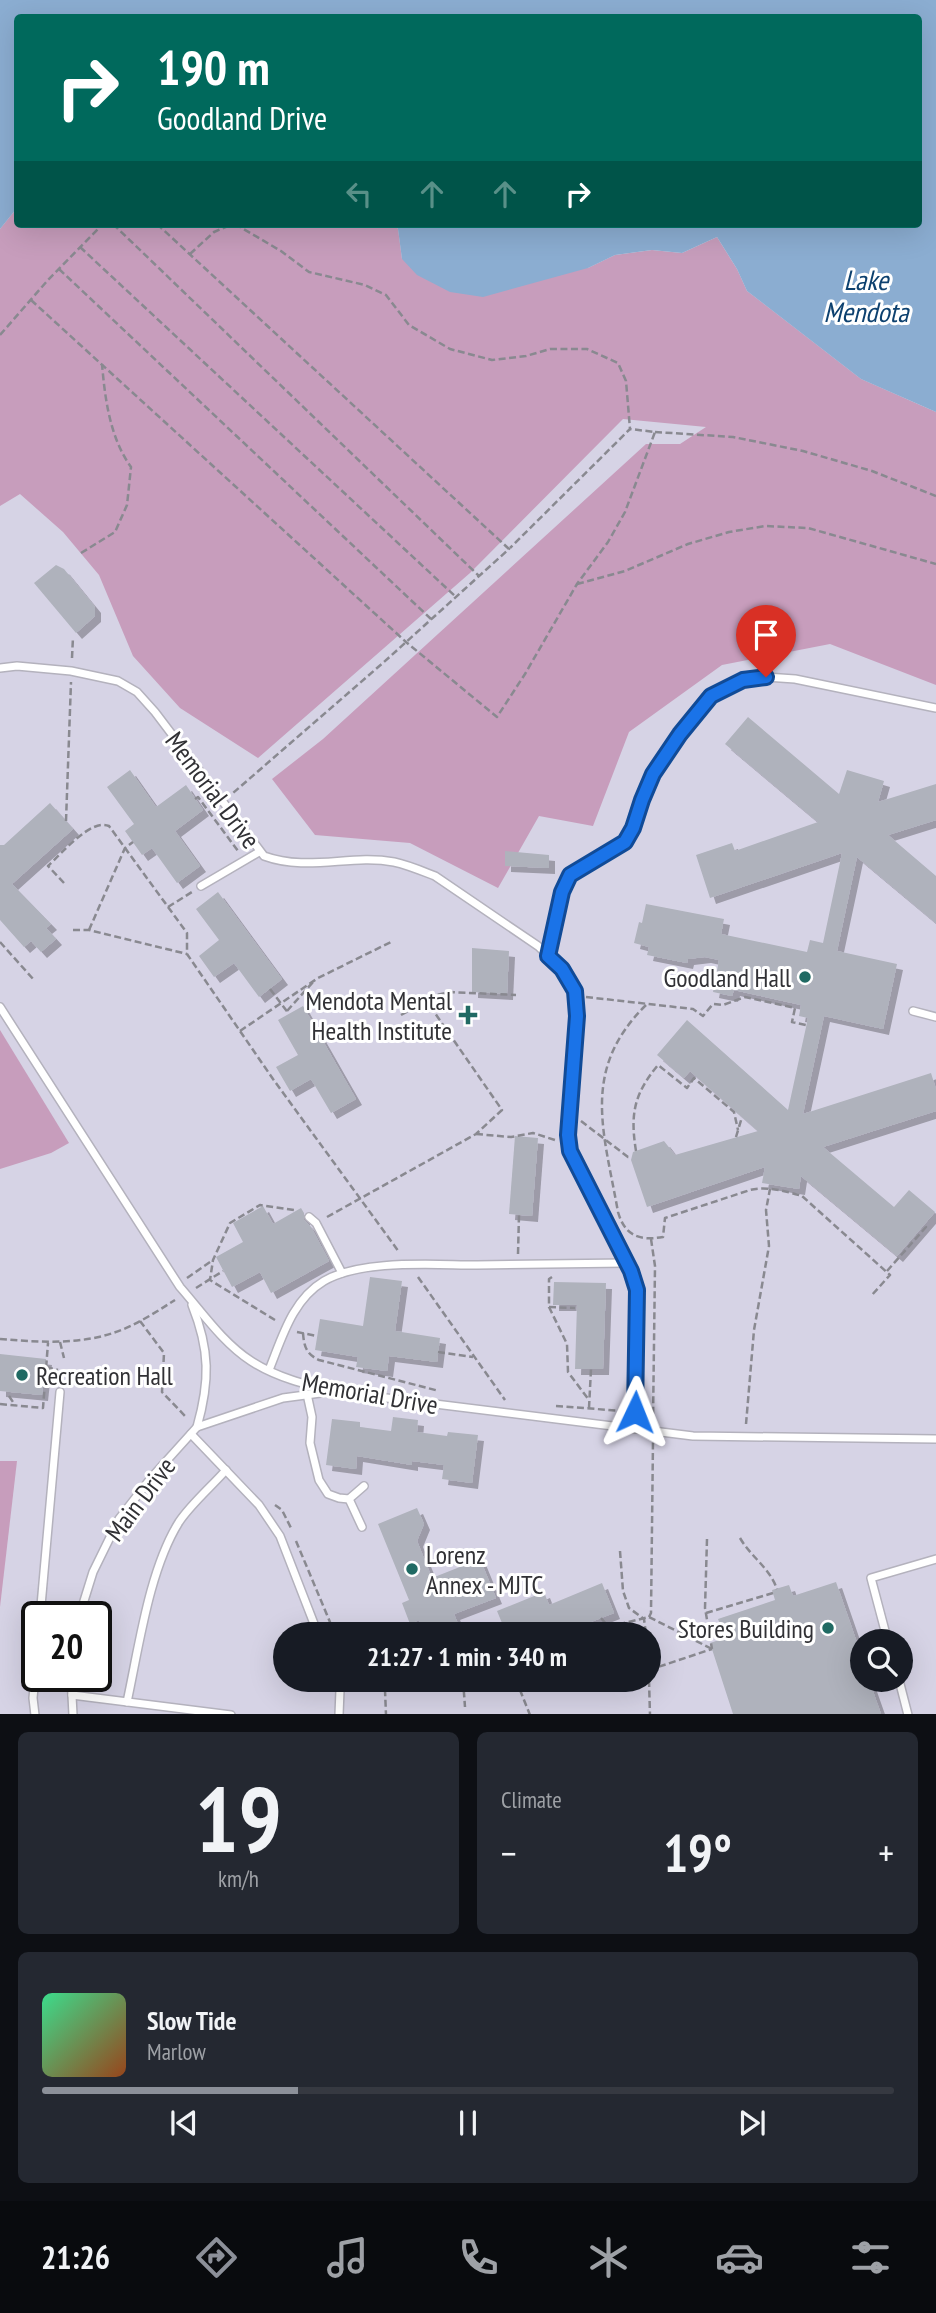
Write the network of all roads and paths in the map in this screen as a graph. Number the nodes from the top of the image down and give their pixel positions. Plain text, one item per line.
1 (99, 228) edge
2 (117, 228) edge
3 (161, 228) edge
4 (224, 228) edge
5 (241, 228) edge
6 (80, 247) junction
7 (190, 254) junction
8 (59, 269) junction
9 (31, 300) junction
10 (0, 335) edge
11 (102, 364) junction
12 (630, 429) junction
13 (655, 432) junction
14 (936, 496) edge
15 (509, 549) junction
16 (81, 554) dead end
17 (936, 564) edge
18 (479, 576) junction
19 (577, 584) junction
20 (456, 597) junction
21 (431, 620) junction
22 (73, 637) dead end
23 (406, 642) junction
24 (0, 668) edge
25 (71, 671) junction
26 (936, 708) edge
27 (195, 799) dead end
28 (222, 803) junction
29 (66, 821) dead end
30 (133, 842) dead end
31 (125, 848) junction
32 (259, 852) junction
33 (244, 860) junction
34 (64, 883) dead end
35 (201, 886) joint
36 (168, 907) junction
37 (73, 930) dead end
38 (89, 930) junction
39 (393, 941) dead end
40 (0, 942) edge
41 (187, 954) junction
42 (548, 956) junction
43 (335, 962) dead end
44 (337, 968) junction
45 (318, 978) junction
46 (34, 980) dead end
47 (270, 989) dead end
48 (516, 995) dead end
49 (412, 996) dead end
50 (576, 996) junction
51 (425, 1001) junction
52 (280, 1003) junction
53 (646, 1005) junction
54 (0, 1007) edge
55 (913, 1012) dead end
56 (401, 1015) dead end
57 (936, 1017) edge
58 (806, 1026) dead end
59 (240, 1031) junction
60 (676, 1071) dead end
61 (671, 1076) junction
62 (568, 1117) junction
63 (742, 1117) dead end
64 (738, 1130) junction
65 (476, 1135) junction
66 (736, 1137) dead end
67 (606, 1140) junction
68 (569, 1146) junction
69 (636, 1151) dead end
70 (632, 1157) dead end
71 (770, 1189) junction
72 (360, 1199) junction
73 (294, 1210) dead end
74 (519, 1215) dead end
75 (309, 1217) dead end
76 (316, 1223) junction
77 (924, 1224) dead end
78 (213, 1260) junction
79 (626, 1263) junction
80 (517, 1264) junction
81 (564, 1264) junction
82 (409, 1266) junction
83 (223, 1271) dead end
84 (886, 1272) junction
85 (342, 1273) junction
86 (210, 1280) junction
87 (178, 1284) junction
88 (188, 1296) junction
89 (871, 1296) dead end
90 (549, 1307) junction
91 (575, 1308) dead end
92 (286, 1327) junction
93 (303, 1333) junction
94 (317, 1336) dead end
95 (0, 1339) edge
96 (48, 1342) junction
97 (60, 1342) junction
98 (438, 1352) dead end
99 (64, 1358) dead end
100 (475, 1358) junction
101 (46, 1367) junction
102 (591, 1369) dead end
103 (58, 1370) dead end
104 (269, 1370) junction
105 (60, 1392) dead end
106 (338, 1392) junction
107 (446, 1393) dead end
108 (307, 1394) junction
109 (9, 1396) dead end
110 (493, 1400) dead end
111 (589, 1400) junction
112 (0, 1404) edge
113 (15, 1405) junction
114 (548, 1405) dead end
115 (589, 1408) junction
116 (635, 1412) junction
117 (634, 1429) junction
118 (194, 1431) junction
119 (745, 1438) junction
120 (936, 1439) edge
121 (226, 1470) junction
122 (364, 1486) dead end
123 (349, 1499) junction
124 (362, 1527) dead end
125 (740, 1538) dead end
126 (707, 1539) dead end
127 (620, 1551) dead end
128 (936, 1559) edge
129 (778, 1589) dead end
130 (773, 1593) dead end
131 (41, 1601) edge
132 (84, 1601) edge
133 (706, 1613) junction
134 (601, 1618) dead end
135 (644, 1619) junction
136 (313, 1622) edge
137 (644, 1622) edge
138 (885, 1629) edge
139 (712, 1649) junction
140 (661, 1666) edge
141 (34, 1692) edge
142 (72, 1692) edge
143 (340, 1692) edge
144 (385, 1692) edge
145 (464, 1692) edge
146 (521, 1692) edge
147 (649, 1692) edge
148 (902, 1692) edge
149 (72, 1695) junction
150 (127, 1702) junction
151 (465, 1707) dead end
152 (35, 1714) edge
153 (73, 1714) edge
154 (231, 1714) edge
155 (339, 1714) edge
156 (386, 1714) edge
157 (530, 1714) edge
158 (650, 1714) edge
159 (908, 1714) edge

1 - 6 path
2 - 18 path
3 - 7 path
4 - 7 path
5 - 12 path
6 - 8 path
6 - 20 path
7 - 15 path
8 - 9 path
8 - 21 path
9 - 10 path
9 - 11 path
11 - 16 path
11 - 23 path
12 - 13 path
12 - 15 path
13 - 14 path
13 - 19 path
15 - 18 path
17 - 19 path
18 - 20 path
19 - 23 path
20 - 21 path
21 - 23 path
22 - 25 path
23 - 28 path
24 - 25 lane, Memorial Drive
25 - 28 lane, Memorial Drive
25 - 29 path
26 - 42 lane
27 - 33 path
28 - 32 lane, Memorial Drive
30 - 31 path
31 - 34 path
31 - 36 path
31 - 38 path
32 - 33 lane
32 - 42 lane, Memorial Drive
33 - 35 lane
35 - 36 path
36 - 41 path
37 - 38 path
38 - 41 path
39 - 44 path
40 - 46 path
41 - 59 path
42 - 50 lane, Memorial Drive
43 - 44 path
44 - 45 path
45 - 52 path
45 - 52 path
47 - 52 path
48 - 51 path
49 - 51 path
50 - 53 path
50 - 62 lane
51 - 56 path
51 - 65 path
52 - 59 path
53 - 58 path
53 - 67 path
54 - 87 lane, Memorial Drive
55 - 57 lane
59 - 72 path
60 - 61 path
61 - 64 path
61 - 69 path
62 - 67 path
62 - 68 lane
63 - 64 path
64 - 66 path
65 - 68 path
65 - 72 path
67 - 70 path
67 - 71 path
68 - 79 lane
71 - 84 path
71 - 119 path
72 - 76 path
72 - 82 path
73 - 78 path
74 - 80 path
75 - 76 lane
76 - 85 lane
77 - 84 path
78 - 86 path
78 - 87 path
79 - 81 lane
79 - 116 lane
80 - 81 lane
80 - 82 lane
81 - 90 path
82 - 85 lane
82 - 100 path
83 - 86 path
84 - 89 path
85 - 92 lane
86 - 88 path
86 - 92 path
87 - 88 lane, Memorial Drive
88 - 97 path
88 - 104 lane, Memorial Drive
88 - 118 lane, Main Drive
90 - 91 path
90 - 111 path
92 - 93 path
92 - 104 lane
93 - 94 path
93 - 107 path
95 - 96 path
96 - 97 path
96 - 101 path
97 - 99 path
98 - 100 path
100 - 110 path
101 - 103 path
101 - 113 path
102 - 111 path
104 - 106 lane, Memorial Drive
105 - 131 lane
106 - 108 lane, Main Drive
106 - 117 lane, Memorial Drive
108 - 118 lane, Main Drive
108 - 123 lane
109 - 113 path
111 - 115 path
112 - 113 path
114 - 115 path
115 - 116 path
116 - 117 lane
117 - 119 lane, Memorial Drive
118 - 121 lane
118 - 132 lane, Main Drive
119 - 120 lane, Memorial Drive
121 - 136 lane
121 - 150 lane
122 - 123 lane
123 - 124 lane
125 - 129 path
126 - 133 path
127 - 135 path
128 - 138 lane
130 - 133 path
133 - 139 path
134 - 135 path
135 - 137 path
135 - 139 path
139 - 140 path
141 - 152 lane
142 - 149 lane
143 - 155 lane
144 - 156 path
145 - 151 path
146 - 157 path
147 - 158 path
148 - 159 lane
149 - 150 lane
149 - 153 lane
150 - 154 lane

